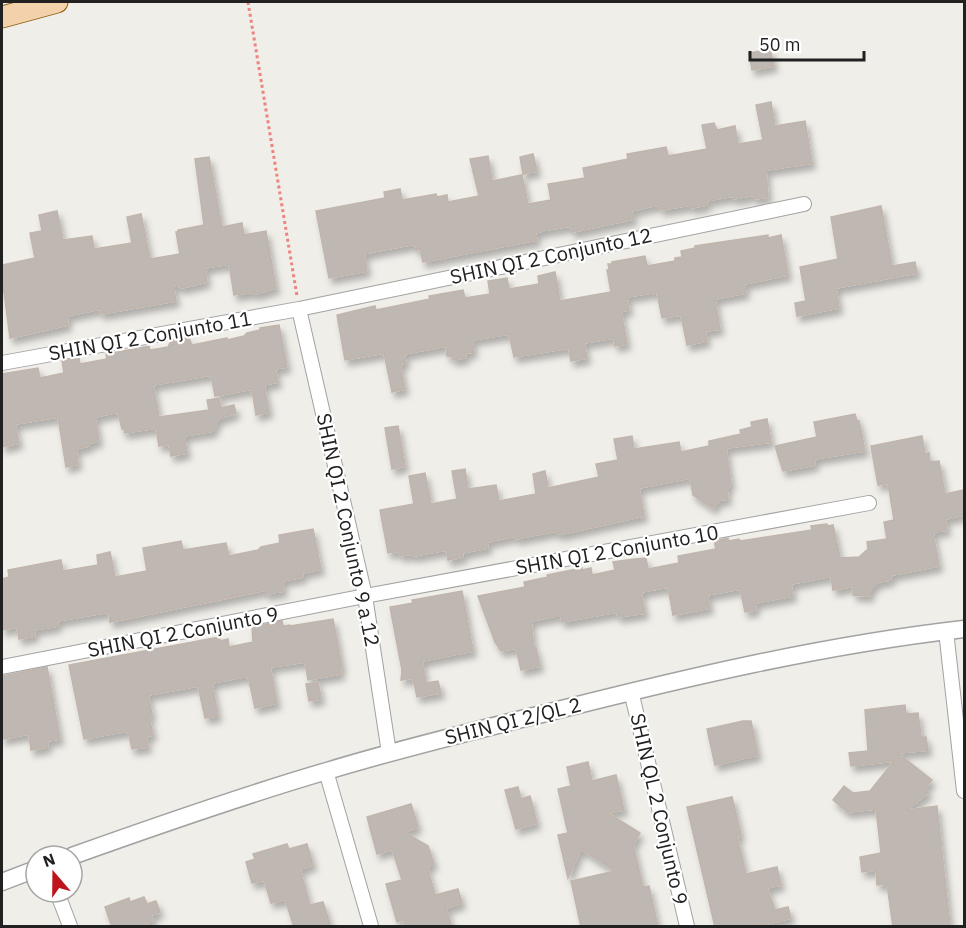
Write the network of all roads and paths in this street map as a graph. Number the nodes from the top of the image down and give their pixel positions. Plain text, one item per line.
1 (57, 2) edge
2 (248, 2) edge
3 (2, 17) edge
4 (804, 204) dead end
5 (299, 309) junction
6 (2, 363) edge
7 (869, 503) dead end
8 (365, 596) junction
9 (964, 629) edge
10 (946, 631) junction
11 (2, 667) edge
12 (631, 691) junction
13 (389, 753) junction
14 (326, 771) junction
15 (964, 791) edge
16 (84, 852) edge
17 (24, 874) edge
18 (2, 882) edge
19 (61, 904) edge
20 (70, 927) edge
21 (371, 927) edge
22 (687, 927) edge

1 - 3 main road
2 - 5 path
4 - 5 street, SHIN QI 2 Conjunto 12
5 - 6 street, SHIN QI 2 Conjunto 11
5 - 8 street, SHIN QI 2 Conjunto 9 a 12
7 - 8 street, SHIN QI 2 Conjunto 10
8 - 11 street, SHIN QI 2 Conjunto 9
8 - 13 street, SHIN QI 2 Conjunto 9 a 12
9 - 10 street, SHIN QI 2/QL 2
10 - 12 street, SHIN QI 2/QL 2
10 - 15 street
12 - 13 street, SHIN QI 2/QL 2
12 - 22 street, SHIN QL 2 Conjunto 9
13 - 14 street, SHIN QI 2/QL 2
14 - 16 street, SHIN QI 2/QL 2
14 - 21 street
17 - 18 street
19 - 20 street

